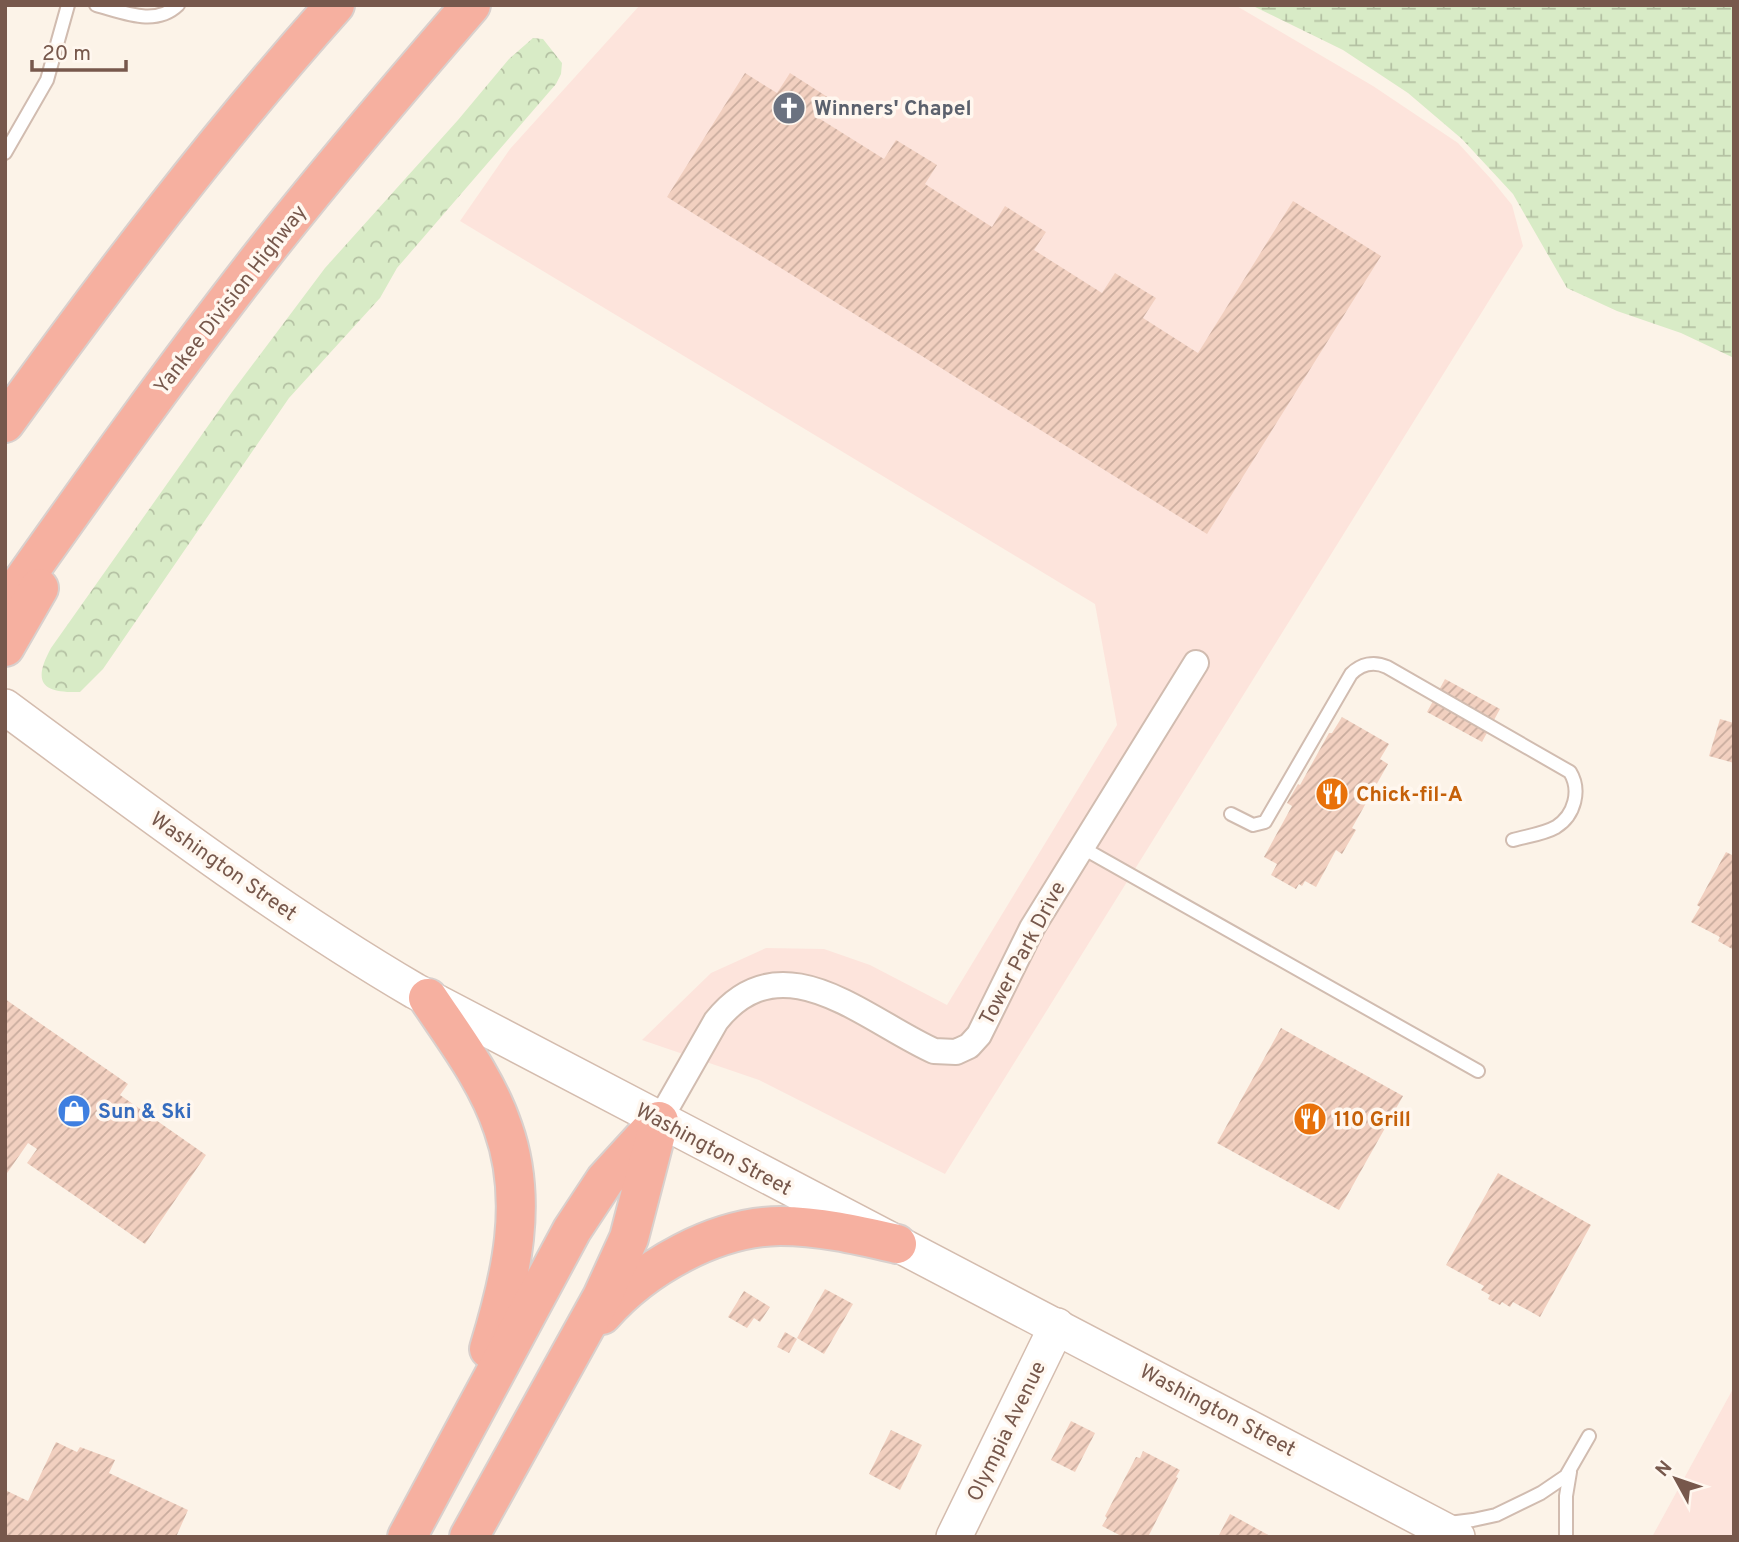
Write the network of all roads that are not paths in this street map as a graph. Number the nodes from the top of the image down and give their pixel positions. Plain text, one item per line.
1 (68, 5) edge
2 (96, 5) edge
3 (178, 5) edge
4 (325, 5) edge
5 (335, 5) edge
6 (471, 5) edge
7 (268, 80) junction
8 (5, 153) edge
9 (5, 423) edge
10 (125, 437) junction
11 (5, 606) edge
12 (5, 647) edge
13 (1196, 663) dead end
14 (5, 707) edge
15 (1231, 814) dead end
16 (1513, 840) dead end
17 (1081, 847) junction
18 (428, 998) junction
19 (1478, 1071) dead end
20 (659, 1121) junction
21 (897, 1244) junction
22 (1058, 1326) junction
23 (575, 1346) junction
24 (1589, 1436) dead end
25 (456, 1447) junction
26 (1570, 1471) junction
27 (1446, 1530) edge
28 (407, 1537) edge
29 (469, 1537) edge
30 (954, 1537) edge
31 (1566, 1537) edge

1 - 8 lane
2 - 3 lane
4 - 7 highway
5 - 7 highway
6 - 10 highway, Yankee Division Highway
7 - 9 highway
10 - 11 highway, Yankee Division Highway
10 - 12 highway
13 - 17 street, Tower Park Drive
14 - 18 main road, Washington Street
15 - 16 lane
17 - 19 lane
17 - 20 street, Tower Park Drive
18 - 20 main road, Washington Street
18 - 25 highway
20 - 21 main road, Washington Street
20 - 23 highway
20 - 25 highway
21 - 22 main road, Washington Street
21 - 23 highway
22 - 27 main road, Washington Street
22 - 30 main road, Olympia Avenue
23 - 29 highway
24 - 26 lane
25 - 28 highway
26 - 27 lane
26 - 31 lane

